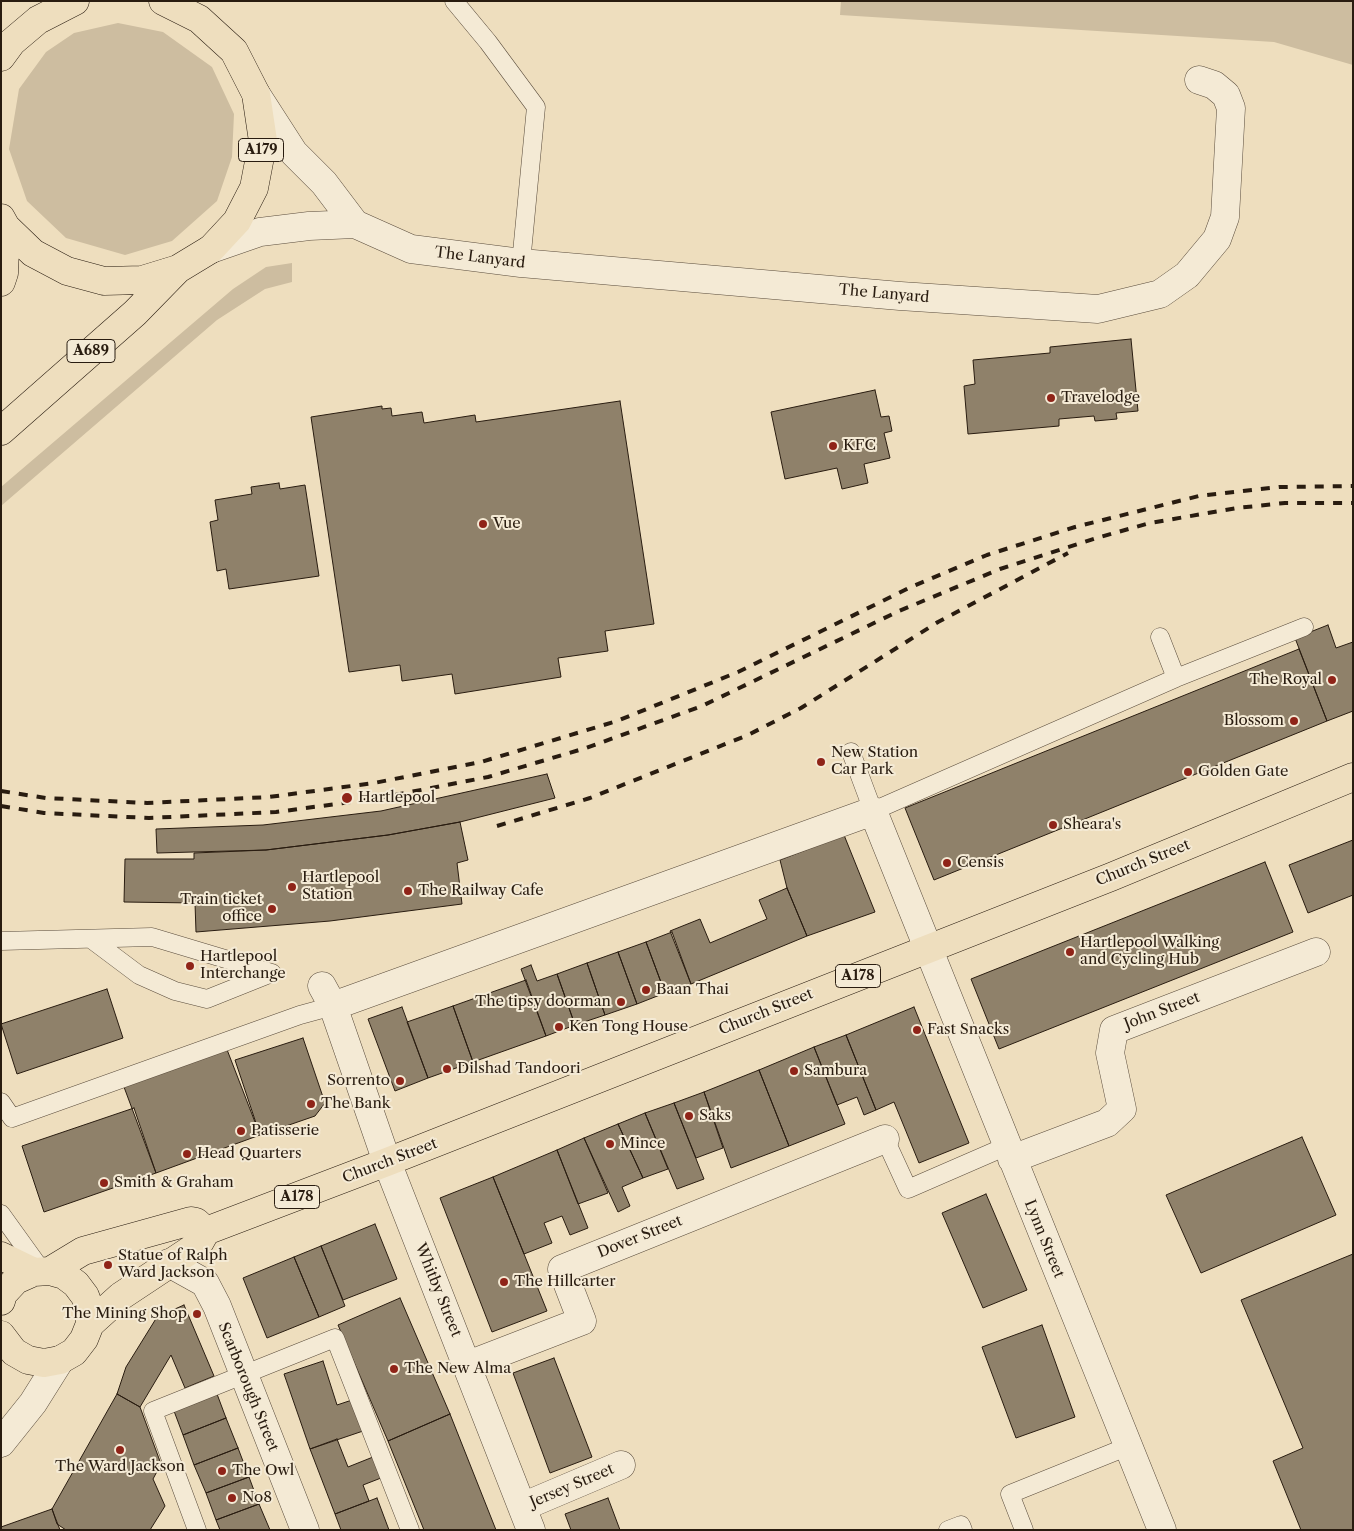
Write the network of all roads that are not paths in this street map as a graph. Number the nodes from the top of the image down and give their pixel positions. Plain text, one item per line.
1 (75, 1) edge
2 (163, 1) edge
3 (454, 1) edge
4 (42, 10) edge
5 (193, 10) edge
6 (2, 54) edge
7 (1199, 80) dead end
8 (256, 94) junction
9 (4, 222) edge
10 (355, 224) junction
11 (211, 249) junction
12 (520, 263) junction
13 (178, 269) junction
14 (1, 282) edge
15 (1, 431) edge
16 (1304, 626) dead end
17 (1160, 637) dead end
18 (1176, 678) junction
19 (851, 752) dead end
20 (1353, 777) edge
21 (873, 811) junction
22 (91, 939) junction
23 (1, 941) edge
24 (929, 948) junction
25 (1316, 952) dead end
26 (328, 996) junction
27 (1, 1102) edge
28 (885, 1139) joint
29 (1010, 1153) junction
30 (388, 1162) junction
31 (1, 1214) edge
32 (206, 1231) junction
33 (1, 1256) edge
34 (169, 1263) junction
35 (42, 1271) junction
36 (1, 1301) edge
37 (90, 1324) junction
38 (2, 1342) edge
39 (60, 1360) junction
40 (468, 1365) junction
41 (243, 1376) junction
42 (1, 1443) edge
43 (1128, 1446) junction
44 (621, 1465) dead end
45 (526, 1518) edge
46 (197, 1530) edge
47 (305, 1530) edge
48 (410, 1530) edge
49 (948, 1530) edge
50 (963, 1530) edge
51 (1024, 1530) edge
52 (1162, 1530) edge

1 - 4 main road
2 - 5 main road, A179
3 - 12 lane
4 - 6 main road
5 - 8 main road, A179
7 - 12 street, The Lanyard
8 - 10 street, The Lanyard
8 - 11 main road, A179
9 - 13 main road, A179
9 - 14 main road
10 - 11 street, The Lanyard
10 - 12 street, The Lanyard
11 - 13 main road, A179
13 - 15 main road, A689
16 - 18 lane
17 - 18 lane
18 - 21 lane
19 - 21 lane
20 - 24 main road, Church Street / A178
21 - 24 street, Lynn Street
21 - 26 street
22 - 22 lane
22 - 23 lane
24 - 29 street, Lynn Street
24 - 30 main road, Church Street / A178
25 - 29 street, John Street
26 - 27 lane
26 - 30 street, Whitby Street
28 - 29 lane
28 - 40 street, Dover Street
29 - 43 street, Lynn Street
30 - 32 main road, Church Street / A178
30 - 40 street, Whitby Street
31 - 35 lane
32 - 34 main road, Church Street / A178
32 - 35 main road
33 - 35 main road
34 - 37 main road, Church Street / A178
34 - 41 street, Scarborough Street
35 - 36 main road
35 - 37 main road
37 - 39 main road, Church Street / A178
38 - 39 main road
39 - 42 street
40 - 45 street, Whitby Street
41 - 46 lane
41 - 47 street, Scarborough Street
41 - 48 lane
43 - 51 lane
43 - 52 street, Lynn Street
44 - 45 street, Jersey Street
49 - 50 lane

